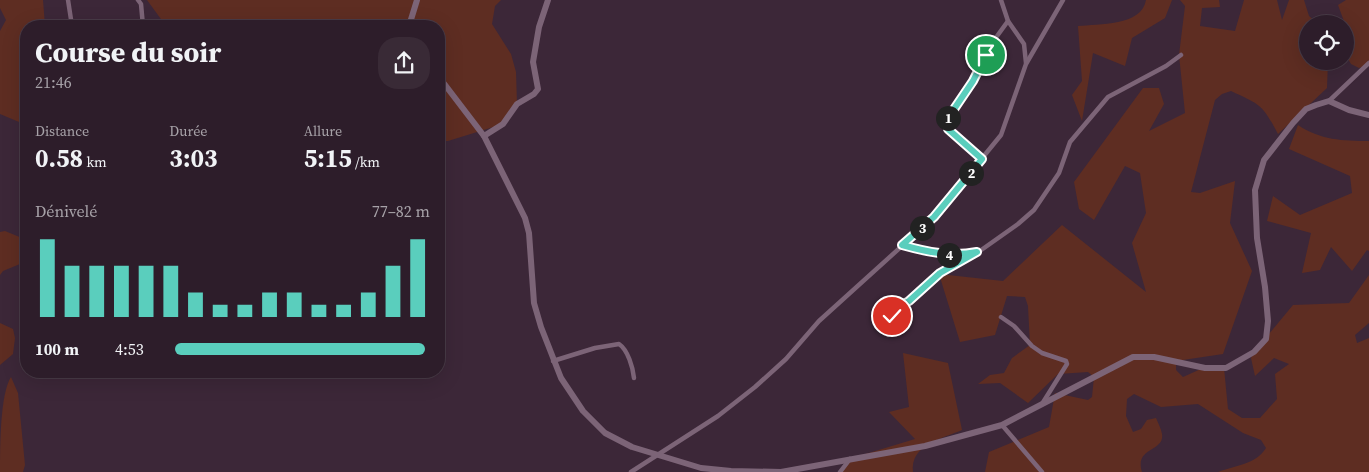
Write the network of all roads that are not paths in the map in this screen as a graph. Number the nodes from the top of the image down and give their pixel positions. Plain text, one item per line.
1 (68, 0) edge
2 (138, 0) edge
3 (418, 0) edge
4 (548, 0) edge
5 (1001, 0) edge
6 (1063, 0) edge
7 (69, 20) edge
8 (142, 20) edge
9 (411, 20) edge
10 (1008, 21) junction
11 (1181, 55) dead end
12 (1369, 63) edge
13 (1026, 64) junction
14 (445, 85) edge
15 (1328, 101) junction
16 (1369, 115) edge
17 (484, 136) junction
18 (982, 159) junction
19 (902, 245) junction
20 (977, 252) junction
21 (1001, 317) dead end
22 (888, 335) dead end
23 (553, 361) junction
24 (634, 378) dead end
25 (1041, 405) junction
26 (1002, 425) junction
27 (657, 455) junction
28 (850, 459) junction
29 (631, 472) edge
30 (840, 472) edge
31 (1042, 472) edge

1 - 7 street
2 - 8 street
3 - 9 street
4 - 17 street
5 - 10 street
6 - 13 street
10 - 13 street
10 - 18 street
11 - 20 street
12 - 15 street
13 - 18 street
14 - 17 street
15 - 16 street
15 - 25 street
17 - 23 street
18 - 19 street
19 - 20 street
19 - 27 street
20 - 22 street
21 - 25 street
23 - 24 street
23 - 27 street
25 - 26 street
26 - 28 street
26 - 31 street
27 - 28 street
27 - 29 street
28 - 30 street

